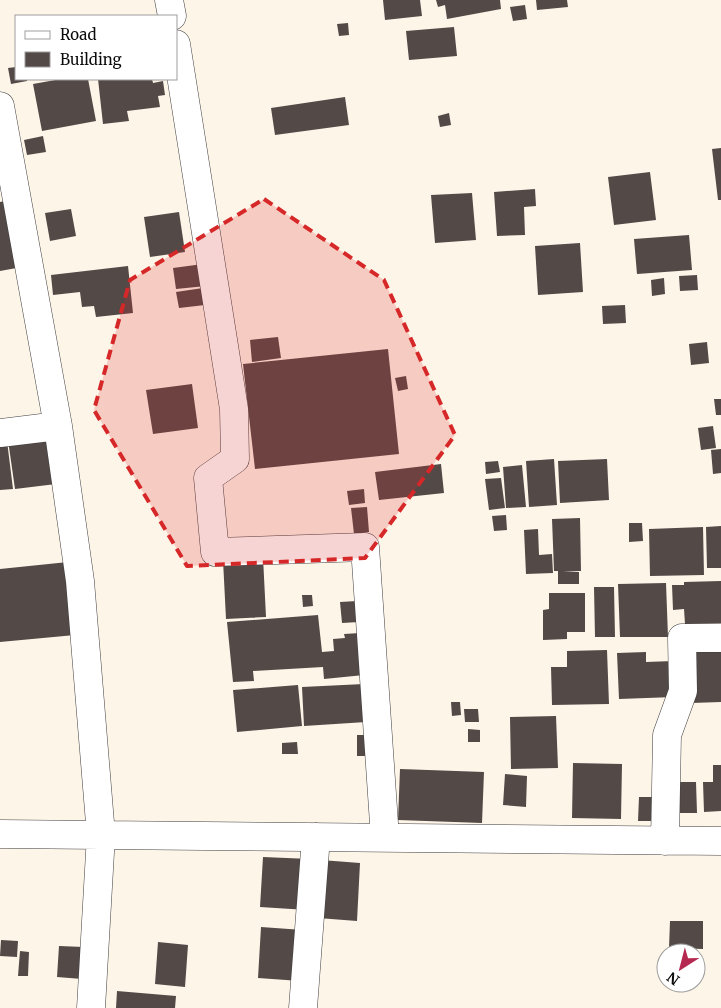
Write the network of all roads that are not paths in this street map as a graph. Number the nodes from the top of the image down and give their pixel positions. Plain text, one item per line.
1 (169, 0) edge
2 (172, 15) edge
3 (178, 57) edge
4 (0, 106) edge
5 (58, 426) junction
6 (0, 433) edge
7 (721, 638) edge
8 (0, 834) edge
9 (101, 835) junction
10 (316, 837) junction
11 (386, 838) junction
12 (666, 841) junction
13 (721, 841) edge
14 (91, 1008) edge
15 (303, 1008) edge

1 - 2 street
3 - 11 street
4 - 5 street
5 - 6 street
5 - 9 street
7 - 12 street
8 - 9 street
9 - 10 street
9 - 14 street
10 - 11 street
10 - 15 street
11 - 12 street
12 - 13 street

